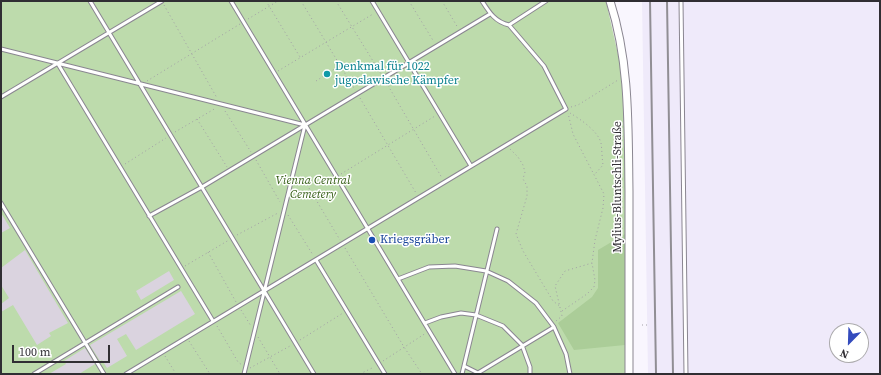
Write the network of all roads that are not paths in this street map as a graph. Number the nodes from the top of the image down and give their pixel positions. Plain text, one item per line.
1 (90, 1) edge
2 (162, 1) edge
3 (231, 1) edge
4 (372, 1) edge
5 (482, 1) edge
6 (546, 1) edge
7 (610, 1) edge
8 (681, 1) edge
9 (490, 14) junction
10 (509, 25) junction
11 (109, 32) junction
12 (1, 49) edge
13 (408, 63) junction
14 (57, 64) junction
15 (139, 83) junction
16 (1, 97) edge
17 (305, 124) junction
18 (471, 166) junction
19 (202, 187) junction
20 (1, 204) edge
21 (149, 216) junction
22 (368, 228) junction
23 (497, 229) dead end
24 (316, 260) junction
25 (486, 271) junction
26 (398, 279) junction
27 (178, 287) dead end
28 (264, 290) junction
29 (476, 315) junction
30 (213, 321) junction
31 (424, 323) junction
32 (553, 325) junction
33 (85, 343) junction
34 (522, 345) junction
35 (464, 366) junction
36 (478, 373) edge
37 (34, 374) edge
38 (104, 374) edge
39 (126, 374) edge
40 (244, 374) edge
41 (314, 374) edge
42 (385, 374) edge
43 (455, 374) edge
44 (462, 374) edge
45 (530, 374) edge
46 (570, 374) edge
47 (629, 374) edge
48 (686, 374) edge

1 - 11 lane
2 - 11 lane
3 - 17 lane
4 - 13 lane
5 - 9 lane
6 - 10 lane
7 - 47 street, Mylius-Bluntschli-Straße
8 - 48 lane
9 - 10 lane
9 - 13 lane
10 - 18 lane
11 - 14 lane
11 - 15 lane
12 - 14 lane
13 - 17 lane
13 - 18 lane
14 - 15 lane
14 - 16 lane
14 - 21 lane
15 - 17 lane
15 - 19 lane
17 - 19 lane
17 - 22 lane
17 - 28 lane
18 - 22 lane
19 - 21 lane
19 - 28 lane
20 - 33 lane
21 - 30 lane
22 - 24 lane
22 - 26 lane
23 - 25 lane
24 - 28 lane
24 - 42 lane
25 - 26 lane
25 - 29 lane
25 - 32 lane
26 - 31 lane
27 - 33 lane
28 - 30 lane
28 - 40 lane
28 - 41 lane
29 - 31 lane
29 - 34 lane
29 - 35 lane
30 - 39 lane
31 - 43 lane
32 - 34 lane
32 - 46 lane
33 - 37 lane
33 - 38 lane
34 - 36 lane
34 - 45 lane
35 - 36 lane
35 - 44 lane

